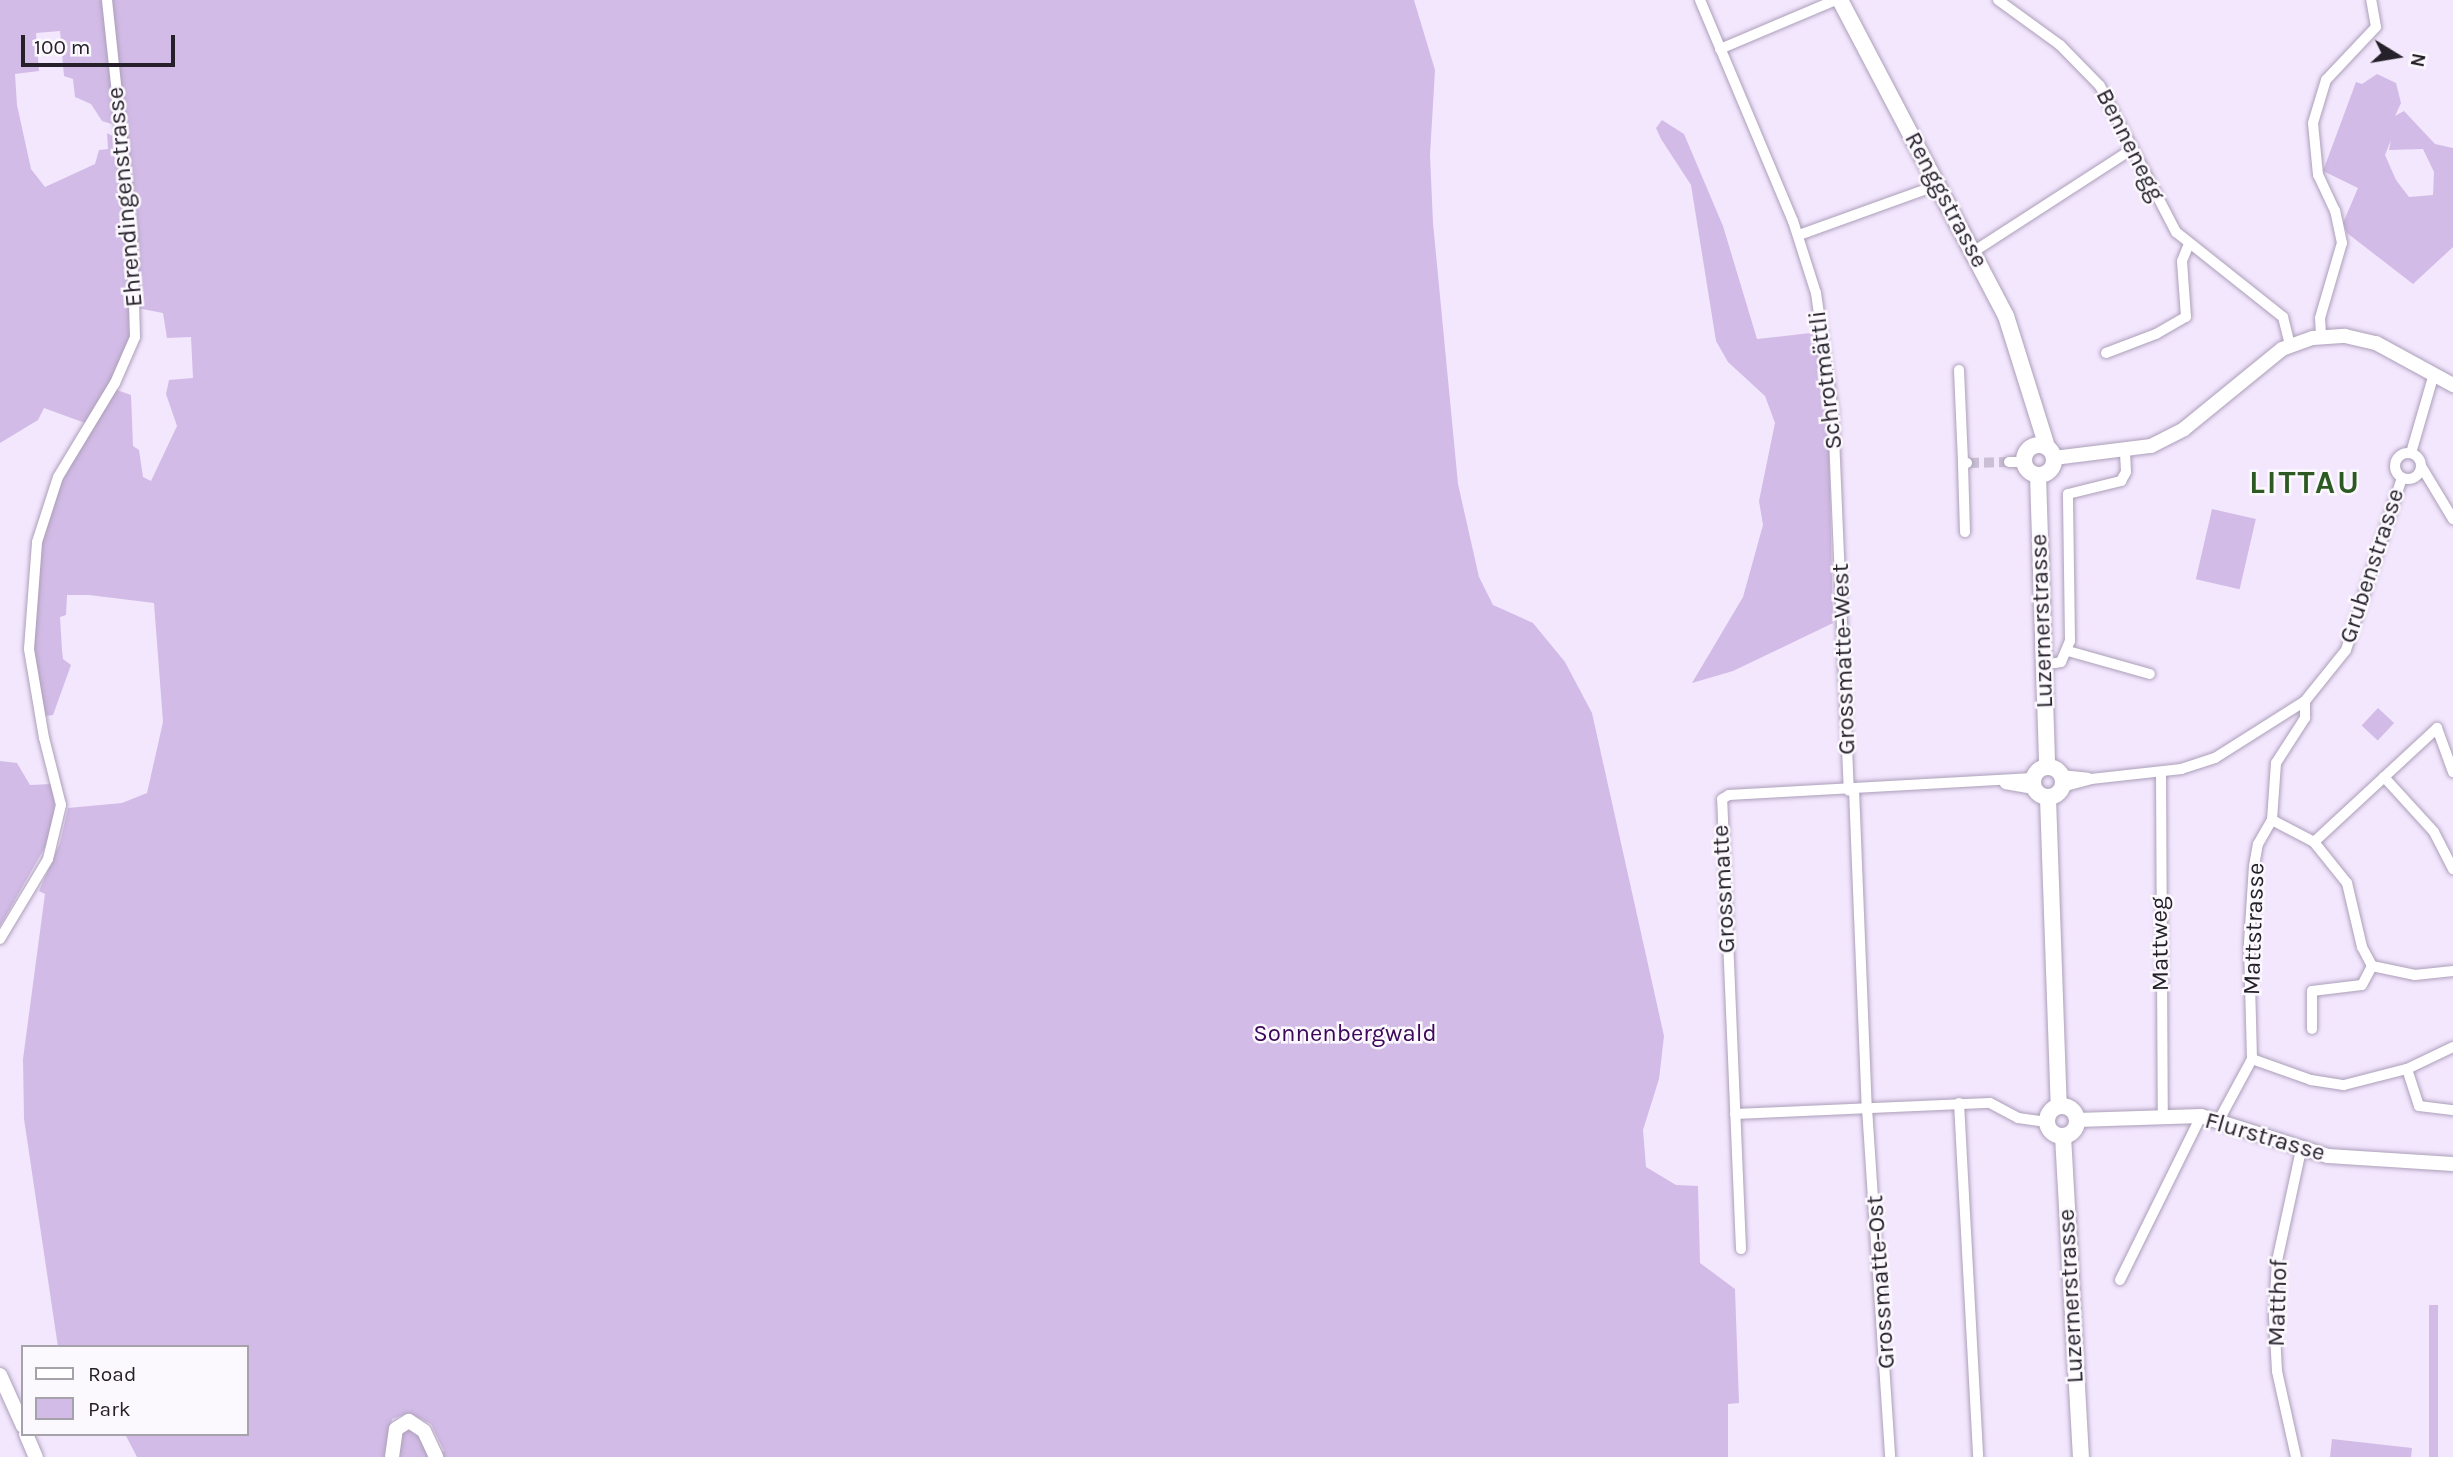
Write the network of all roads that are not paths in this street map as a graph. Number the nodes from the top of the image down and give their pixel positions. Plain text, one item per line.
1 (107, 0) edge
2 (1700, 0) edge
3 (1838, 0) edge
4 (1998, 0) edge
5 (2373, 4) edge
6 (1720, 49) junction
7 (2132, 149) junction
8 (1938, 185) junction
9 (1799, 235) junction
10 (2189, 244) junction
11 (1973, 252) junction
12 (2321, 336) junction
13 (2290, 345) junction
14 (2106, 353) dead end
15 (1959, 370) dead end
16 (2434, 374) junction
17 (2453, 385) edge
18 (2032, 407) junction
19 (2050, 452) junction
20 (2125, 452) junction
21 (2411, 453) junction
22 (2019, 458) junction
23 (2421, 466) junction
24 (2038, 475) junction
25 (2415, 477) junction
26 (2402, 478) junction
27 (2429, 481) junction
28 (2453, 519) edge
29 (1839, 528) joint
30 (1965, 532) dead end
31 (2068, 651) junction
32 (2043, 665) junction
33 (2150, 674) dead end
34 (2305, 701) junction
35 (2161, 772) junction
36 (2453, 772) edge
37 (2057, 777) junction
38 (2384, 777) junction
39 (2038, 788) junction
40 (1852, 790) junction
41 (2272, 820) junction
42 (2314, 842) junction
43 (2453, 869) edge
44 (0, 939) edge
45 (2372, 966) junction
46 (2453, 971) edge
47 (2312, 1029) dead end
48 (2453, 1047) edge
49 (2252, 1059) junction
50 (2407, 1069) junction
51 (1959, 1103) junction
52 (2059, 1106) junction
53 (1867, 1108) junction
54 (2453, 1110) edge
55 (1735, 1114) junction
56 (2163, 1116) junction
57 (2201, 1116) junction
58 (2077, 1120) junction
59 (2219, 1120) junction
60 (2047, 1122) junction
61 (2063, 1136) junction
62 (2301, 1150) junction
63 (2453, 1164) edge
64 (1741, 1249) dead end
65 (2120, 1280) dead end
66 (0, 1375) edge
67 (21, 1422) edge
68 (27, 1436) edge
69 (2078, 1456) edge
70 (36, 1457) edge
71 (391, 1457) edge
72 (436, 1457) edge
73 (1890, 1457) edge
74 (1978, 1457) edge
75 (2296, 1457) edge

1 - 44 street, Ehrendingenstrasse
2 - 6 street, Schrotmättli
3 - 6 street
3 - 8 main road, Renggstrasse
4 - 7 street, Bennenegg
5 - 12 street
6 - 9 street, Schrotmättli
7 - 10 street, Bennenegg
7 - 11 street
8 - 9 street
8 - 11 main road, Renggstrasse
9 - 29 street, Schrotmättli
10 - 13 street, Bennenegg
10 - 14 street
11 - 18 main road, Renggstrasse
12 - 13 street
12 - 16 street
13 - 20 street
15 - 30 street
16 - 17 street
16 - 21 street
18 - 19 main road, Renggstrasse
18 - 22 main road, Renggstrasse
19 - 20 street
19 - 22 main road
19 - 24 main road
20 - 31 street
21 - 23 street
21 - 26 street
22 - 24 main road
23 - 25 street
23 - 27 street
24 - 32 main road, Luzernerstrasse
25 - 26 street
25 - 27 street
26 - 34 street, Grubenstrasse
27 - 28 street
29 - 40 street, Grossmatte-West
31 - 32 street
31 - 33 street
32 - 37 main road, Luzernerstrasse
34 - 35 street, Grubenstrasse
34 - 41 street, Mattstrasse
35 - 37 street, Grubenstrasse
35 - 56 street, Mattweg
36 - 38 street
37 - 39 main road
37 - 39 main road
38 - 42 street
38 - 43 street
39 - 40 street, Grossmatte
39 - 52 main road
40 - 53 street
40 - 55 street, Grossmatte
41 - 42 street
41 - 49 street, Mattstrasse
42 - 45 street
45 - 46 street
45 - 47 street
48 - 50 street
49 - 50 street
49 - 59 street, Mattstrasse
50 - 54 street
51 - 53 street
51 - 60 street
51 - 74 street
52 - 58 main road
52 - 60 main road
53 - 55 street
53 - 73 street, Grossmatte-Ost
55 - 64 street, Grossmatte
56 - 57 street, Flurstrasse
56 - 58 street, Flurstrasse
57 - 59 street, Flurstrasse
57 - 65 street
58 - 61 main road
59 - 62 street, Flurstrasse
60 - 61 main road
61 - 69 main road, Luzernerstrasse
62 - 63 street, Flurstrasse
62 - 75 street, Matthof
66 - 67 street
68 - 70 street
71 - 72 street

